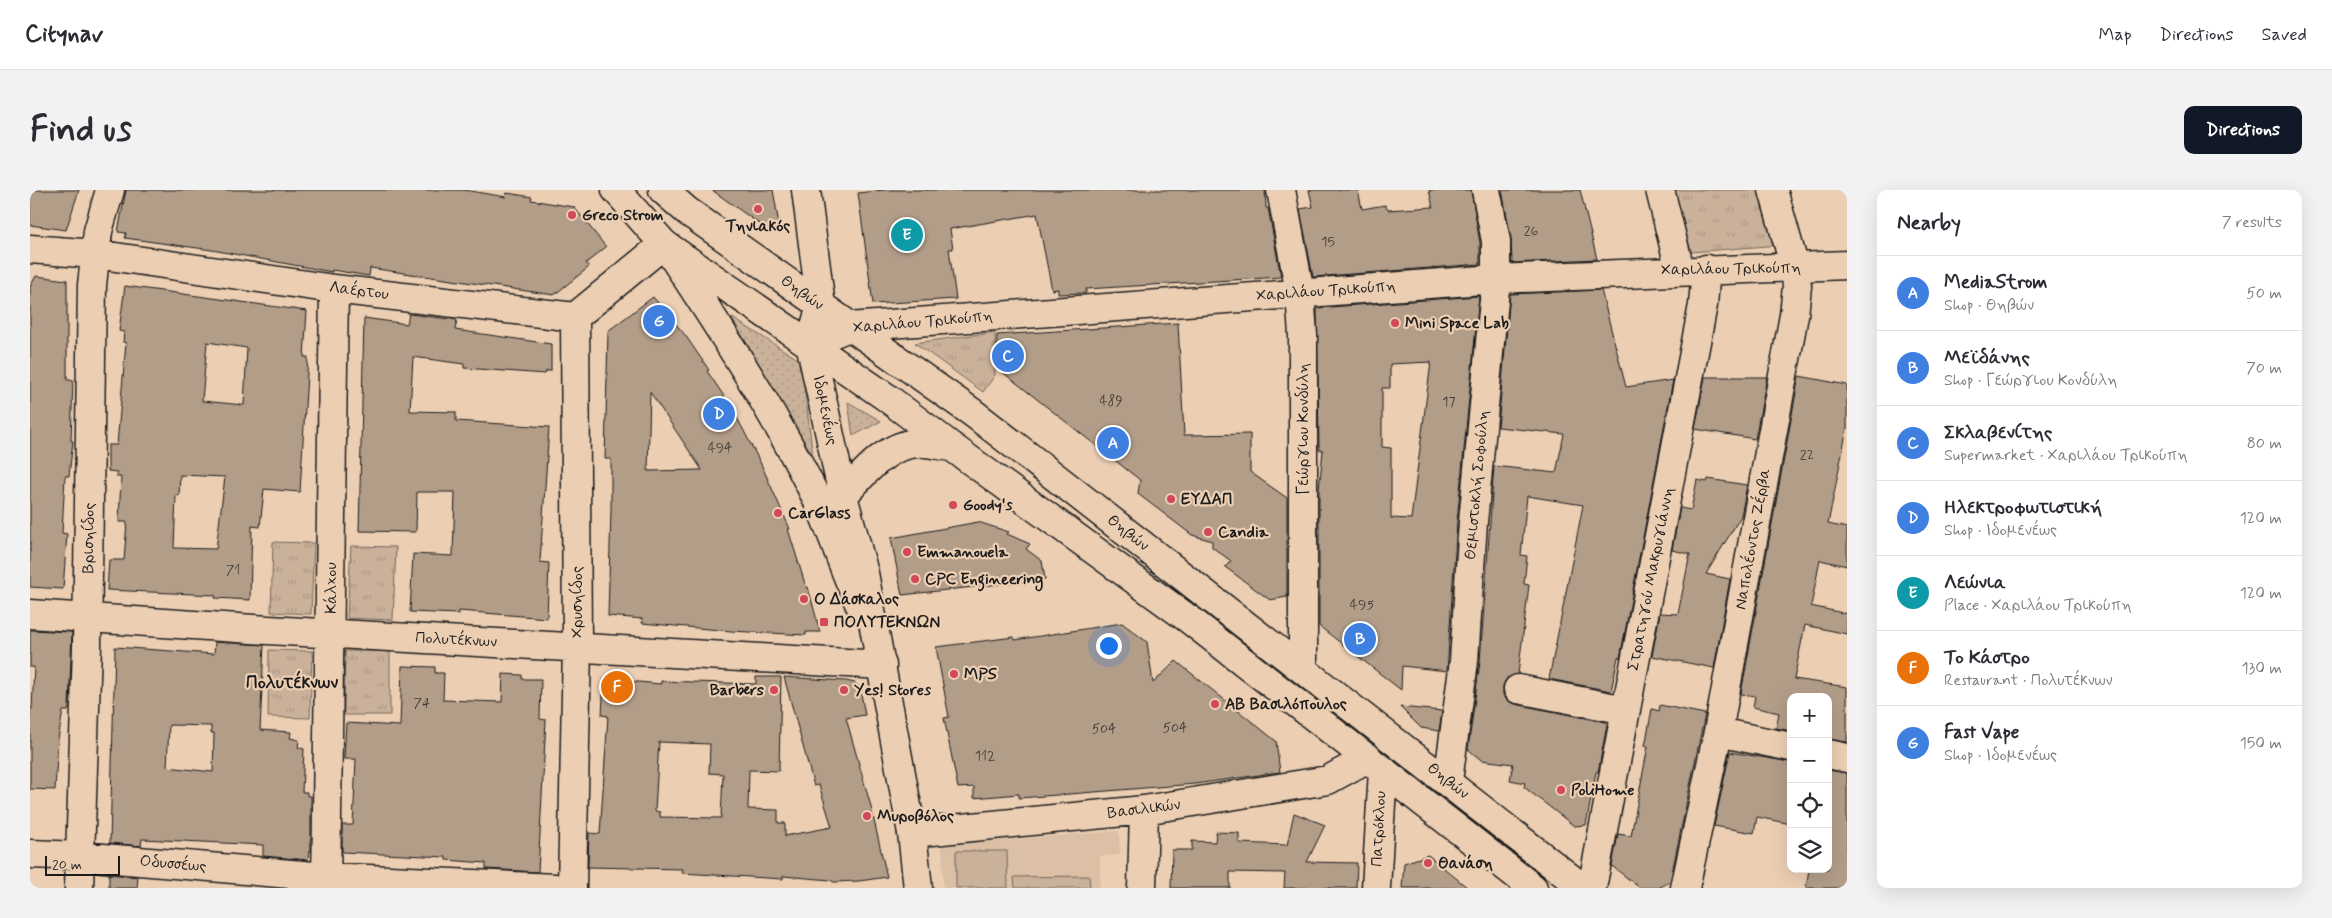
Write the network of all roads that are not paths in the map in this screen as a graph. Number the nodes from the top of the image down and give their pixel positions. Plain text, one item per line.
1 (110, 190) edge
2 (616, 190) edge
3 (663, 190) edge
4 (806, 190) edge
5 (1281, 190) edge
6 (1486, 190) edge
7 (1660, 190) edge
8 (1773, 190) edge
9 (664, 244) junction
10 (30, 249) edge
11 (95, 254) junction
12 (1847, 265) edge
13 (1795, 268) junction
14 (1693, 270) junction
15 (1496, 279) junction
16 (334, 289) junction
17 (1300, 293) junction
18 (821, 306) junction
19 (574, 317) junction
20 (849, 326) junction
21 (810, 343) junction
22 (952, 448) junction
23 (843, 496) junction
24 (30, 614) edge
25 (87, 617) junction
26 (874, 630) junction
27 (331, 633) junction
28 (577, 646) junction
29 (882, 665) junction
30 (1303, 669) junction
31 (1518, 689) dead end
32 (1626, 710) junction
33 (1718, 732) junction
34 (1787, 746) edge
35 (1832, 755) edge
36 (1847, 758) edge
37 (1376, 764) junction
38 (1448, 781) junction
39 (1144, 810) junction
40 (912, 832) junction
41 (30, 854) edge
42 (80, 856) junction
43 (185, 876) edge
44 (326, 883) edge
45 (79, 888) edge
46 (555, 888) edge
47 (572, 888) edge
48 (918, 888) edge
49 (1142, 888) edge
50 (1376, 888) edge
51 (1534, 888) edge
52 (1583, 888) edge
53 (1592, 888) edge
54 (1686, 888) edge

1 - 11 street, Βρισηίδος
2 - 9 street, Θηβών
3 - 18 street, Θηβών
4 - 18 street, Ιδομενέως
5 - 17 street, Γεώργιου Κονδύλη
6 - 15 street, Θεμιστοκλή Σοφούλη
7 - 14 street, Στρατηγού Μακρυγιάννη
8 - 13 street, Ναπολέοντος Ζέρβα
9 - 19 street
9 - 21 street, Θηβών
9 - 26 street, Ιδομενέως
10 - 11 street, Λαέρτου
11 - 16 street, Λαέρτου
11 - 25 street, Βρισηίδος
12 - 13 street, Χαριλάου Τρικούπη
13 - 14 street, Χαριλάου Τρικούπη
13 - 33 street, Ναπολέοντος Ζέρβα
14 - 15 street, Χαριλάου Τρικούπη
14 - 32 street, Στρατηγού Μακρυγιάννη
15 - 17 street, Χαριλάου Τρικούπη
15 - 38 street, Θεμιστοκλή Σοφούλη
16 - 19 street, Λαέρτου
16 - 27 street, Κάλχου
17 - 20 street, Χαριλάου Τρικούπη
17 - 30 street, Γεώργιου Κονδύλη
18 - 20 street, Θηβών
18 - 21 street, Ιδομενέως
19 - 28 street, Χρυσηίδος
20 - 21 street, Χαριλάου Τρικούπη
20 - 30 street, Θηβών
21 - 22 street, Θηβών
21 - 23 street, Ιδομενέως
22 - 23 street
22 - 37 street, Θηβών
23 - 26 street, Ιδομενέως
24 - 25 street, Πολυτέκνων
25 - 27 street, Πολυτέκνων
25 - 42 street, Βρισηίδος
26 - 29 street, Ιδομενέως
27 - 28 street, Πολυτέκνων
27 - 44 street, Κάλχου
28 - 29 street, Πολυτέκνων
28 - 47 street, Χρυσηίδος
29 - 40 street, Ιδομενέως
30 - 38 street, Θηβών
31 - 32 street
32 - 53 street, Στρατηγού Μακρυγιάννη
33 - 34 street
33 - 54 street, Ναπολέοντος Ζέρβα
35 - 36 street
37 - 39 street, Βασιλικών
37 - 50 street, Πατρόκλου
37 - 51 street, Θηβών
38 - 52 street, Θηβών
39 - 40 street, Βασιλικών
39 - 49 street
40 - 48 street, Ιδομενέως
41 - 42 street, Οδυσσέως
42 - 43 street, Οδυσσέως
42 - 45 street, Βρισηίδος
43 - 44 street, Οδυσσέως
44 - 46 street, Οδυσσέως

